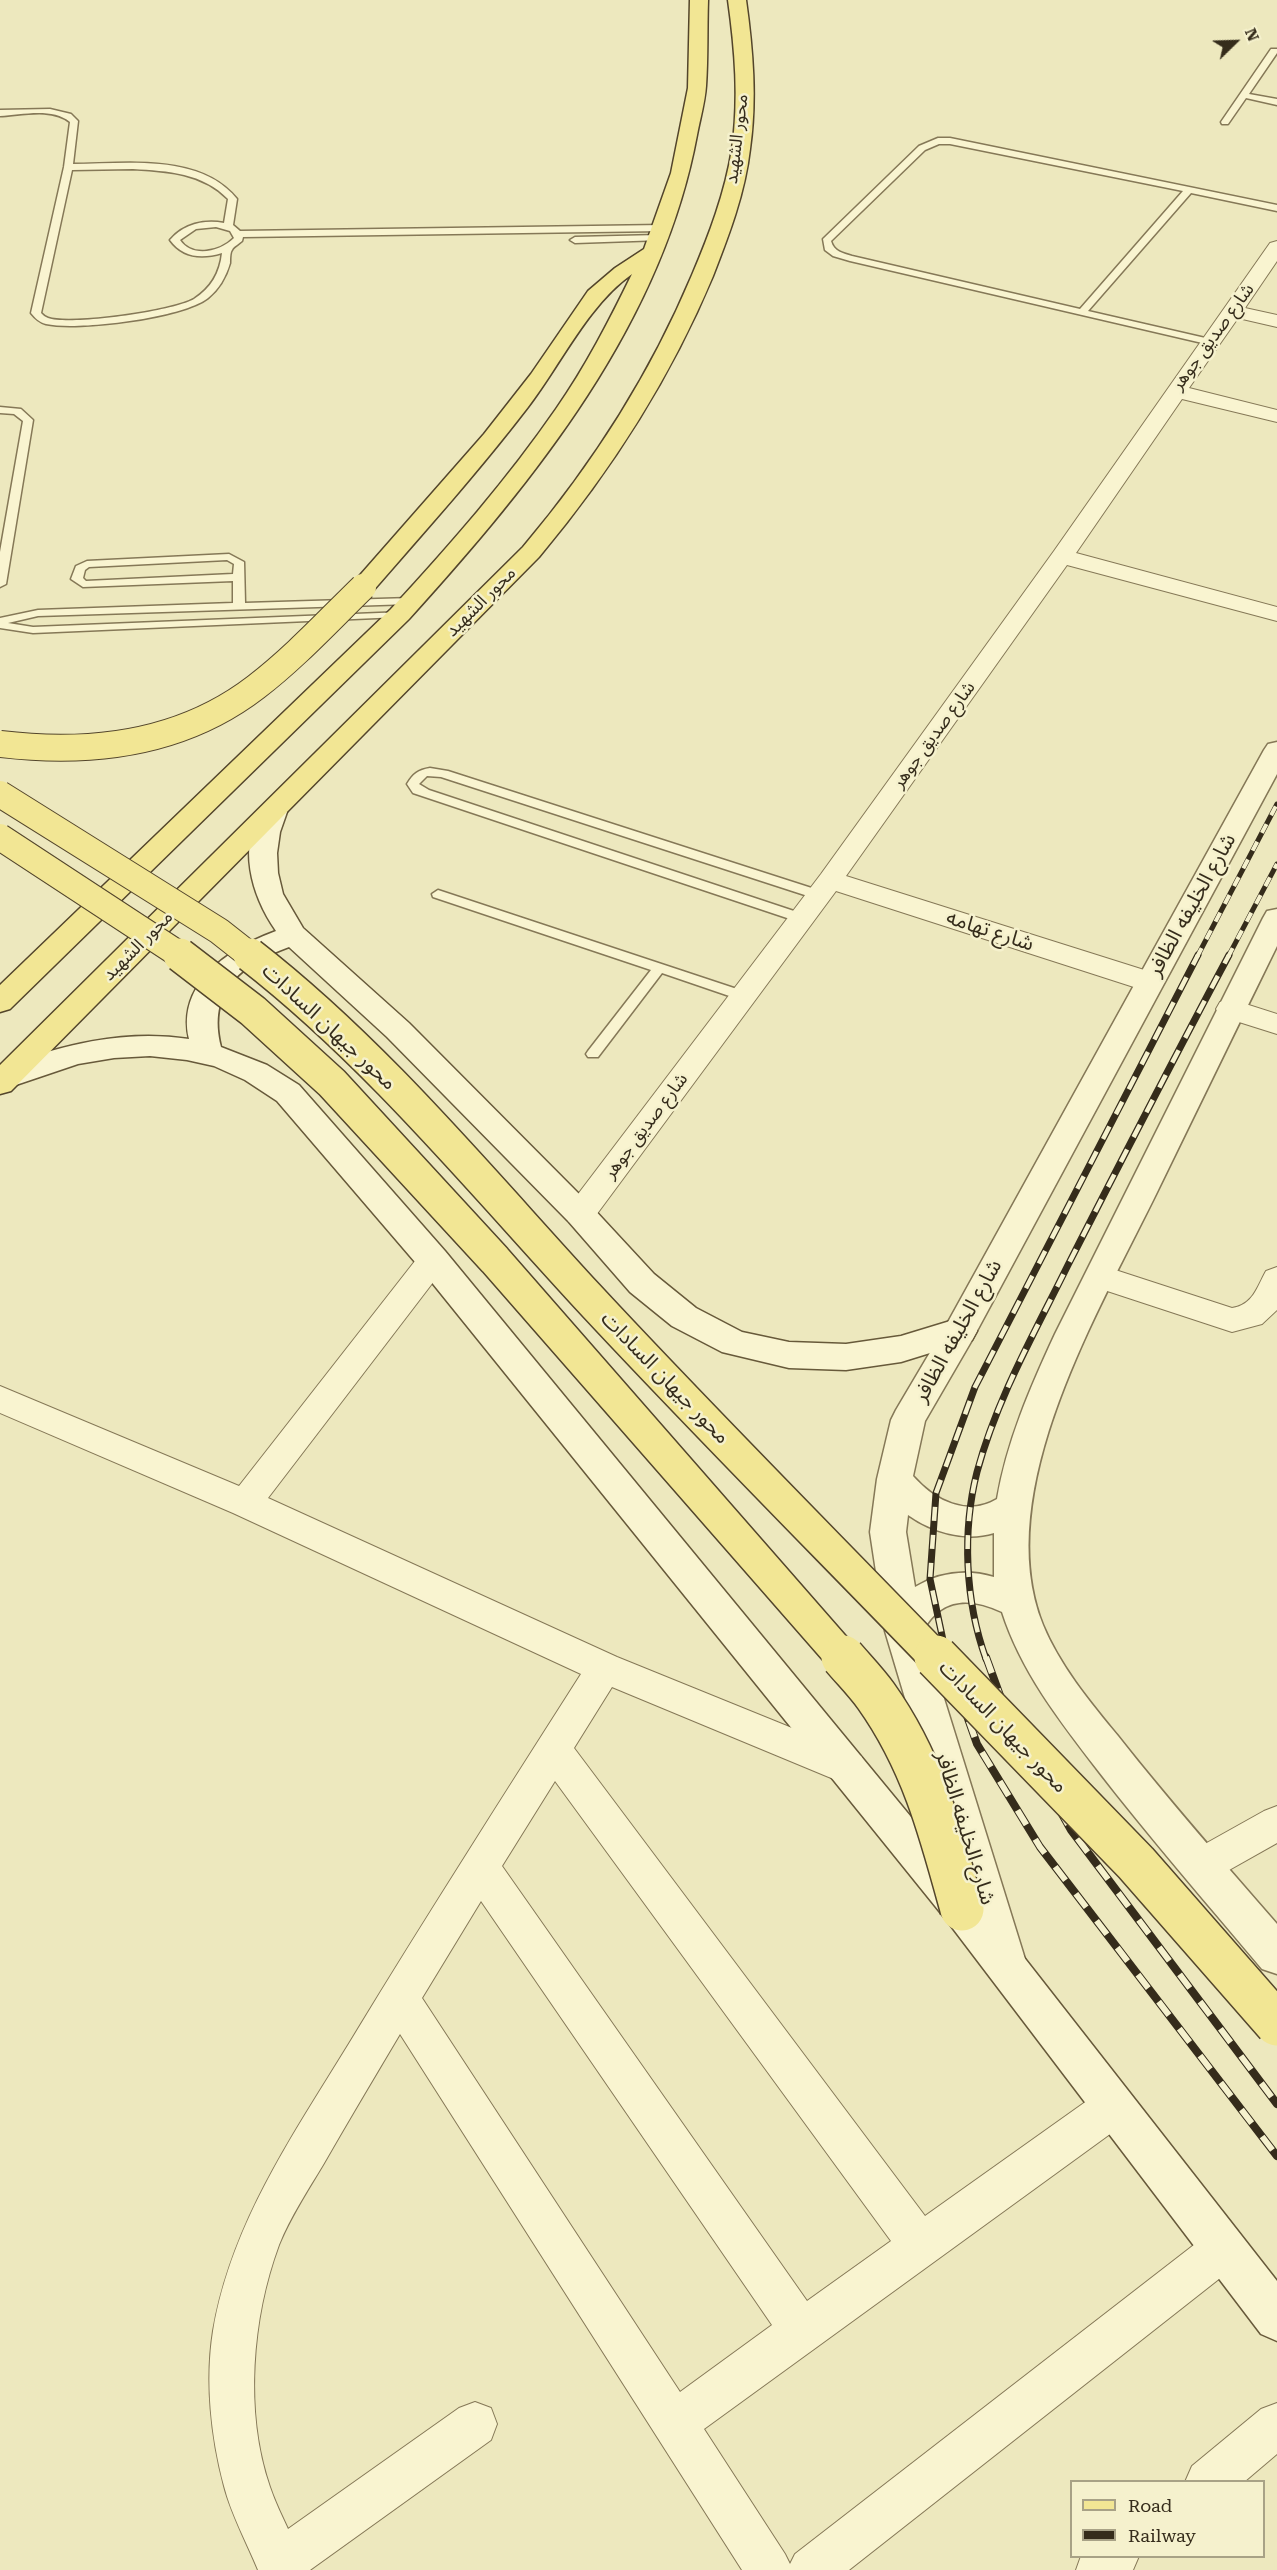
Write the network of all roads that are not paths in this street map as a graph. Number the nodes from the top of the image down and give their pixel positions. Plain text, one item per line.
1 (699, 0) edge
2 (737, 0) edge
3 (1274, 51) dead end
4 (1243, 95) junction
5 (1277, 102) edge
6 (0, 113) edge
7 (1224, 122) dead end
8 (68, 167) junction
9 (1188, 191) junction
10 (1277, 208) edge
11 (228, 226) junction
12 (237, 239) junction
13 (659, 239) junction
14 (1277, 247) edge
15 (227, 249) junction
16 (1233, 311) junction
17 (1081, 313) junction
18 (1277, 321) edge
19 (1210, 342) junction
20 (1175, 391) junction
21 (0, 410) edge
22 (1277, 416) edge
23 (1062, 556) junction
24 (1, 567) edge
25 (239, 577) junction
26 (0, 584) edge
27 (239, 606) junction
28 (405, 608) junction
29 (1277, 614) edge
30 (0, 623) edge
31 (0, 744) edge
32 (1277, 750) edge
33 (0, 794) edge
34 (273, 812) junction
35 (584, 819) junction
36 (0, 837) edge
37 (565, 840) junction
38 (824, 887) junction
39 (438, 894) dead end
40 (801, 918) junction
41 (1277, 918) edge
42 (293, 935) junction
43 (659, 968) junction
44 (1150, 982) junction
45 (744, 996) junction
46 (0, 1002) edge
47 (1230, 1009) junction
48 (1277, 1024) edge
49 (207, 1053) junction
50 (593, 1054) dead end
51 (3, 1080) edge
52 (580, 1214) junction
53 (433, 1260) junction
54 (1100, 1277) junction
55 (1277, 1279) edge
56 (960, 1330) junction
57 (0, 1399) edge
58 (895, 1479) junction
59 (245, 1503) junction
60 (1015, 1507) junction
61 (1016, 1602) junction
62 (904, 1631) junction
63 (604, 1668) junction
64 (553, 1749) junction
65 (848, 1768) junction
66 (1277, 1823) edge
67 (1201, 1866) junction
68 (480, 1867) junction
69 (962, 1909) junction
70 (1277, 1955) edge
71 (1005, 1962) junction
72 (399, 1998) junction
73 (1277, 2024) edge
74 (1113, 2107) junction
75 (920, 2246) junction
76 (1223, 2250) junction
77 (1277, 2318) edge
78 (802, 2331) junction
79 (675, 2422) junction
80 (475, 2424) dead end
81 (1277, 2425) edge
82 (1209, 2480) edge
83 (1114, 2558) edge
84 (280, 2567) edge
85 (769, 2570) edge
86 (810, 2570) edge
87 (1099, 2570) edge

1 - 13 main road
2 - 34 main road, محور الشهيد
3 - 4 lane
4 - 5 lane
4 - 7 lane
6 - 8 lane
8 - 11 lane
8 - 15 lane
9 - 10 lane
9 - 17 lane
9 - 17 lane
11 - 12 lane
11 - 15 lane
12 - 13 lane
12 - 15 lane
13 - 28 main road
13 - 31 main road, bridge
14 - 16 street, شارع صديق جوهر
16 - 18 street
16 - 19 street, شارع صديق جوهر
17 - 19 lane
19 - 20 street, شارع صديق جوهر
20 - 22 street
20 - 23 street, شارع صديق جوهر
21 - 24 lane
23 - 29 street
23 - 38 street, شارع صديق جوهر
24 - 26 lane
25 - 25 lane
25 - 27 lane
27 - 28 lane
27 - 30 lane
28 - 30 lane
28 - 46 main road
32 - 44 street, شارع الخليفه الظافر
33 - 73 main road, محور جيهان السادات, bridge
34 - 42 street
34 - 51 main road, محور الشهيد
35 - 37 lane
35 - 37 lane
35 - 38 lane
36 - 69 main road, محور جيهان السادات, bridge
37 - 40 lane
38 - 40 street, شارع صديق جوهر
38 - 44 street, شارع تهامه
39 - 43 lane
40 - 45 street, شارع صديق جوهر
41 - 47 street
42 - 49 street
42 - 52 street
43 - 45 lane
43 - 50 lane
44 - 56 street, شارع الخليفه الظافر
45 - 52 street, شارع صديق جوهر
47 - 48 street
47 - 54 street
49 - 51 street
49 - 53 street
52 - 56 street
53 - 59 street
53 - 65 street
54 - 55 street
54 - 60 street
56 - 58 street, شارع الخليفه الظافر
57 - 59 street
58 - 60 street
58 - 62 street, شارع الخليفه الظافر
59 - 63 street
60 - 61 street
61 - 62 street
61 - 67 street
62 - 71 street, شارع الخليفه الظافر
63 - 64 street
63 - 65 street
64 - 68 street
64 - 75 street
65 - 69 street
66 - 67 street
67 - 70 street
68 - 72 street
68 - 78 street
69 - 71 street
71 - 74 street
72 - 79 street
72 - 84 street
74 - 75 street
74 - 76 street
75 - 78 street
76 - 77 street
76 - 86 street
78 - 79 street
79 - 85 street
80 - 84 street
81 - 82 street
83 - 87 street

